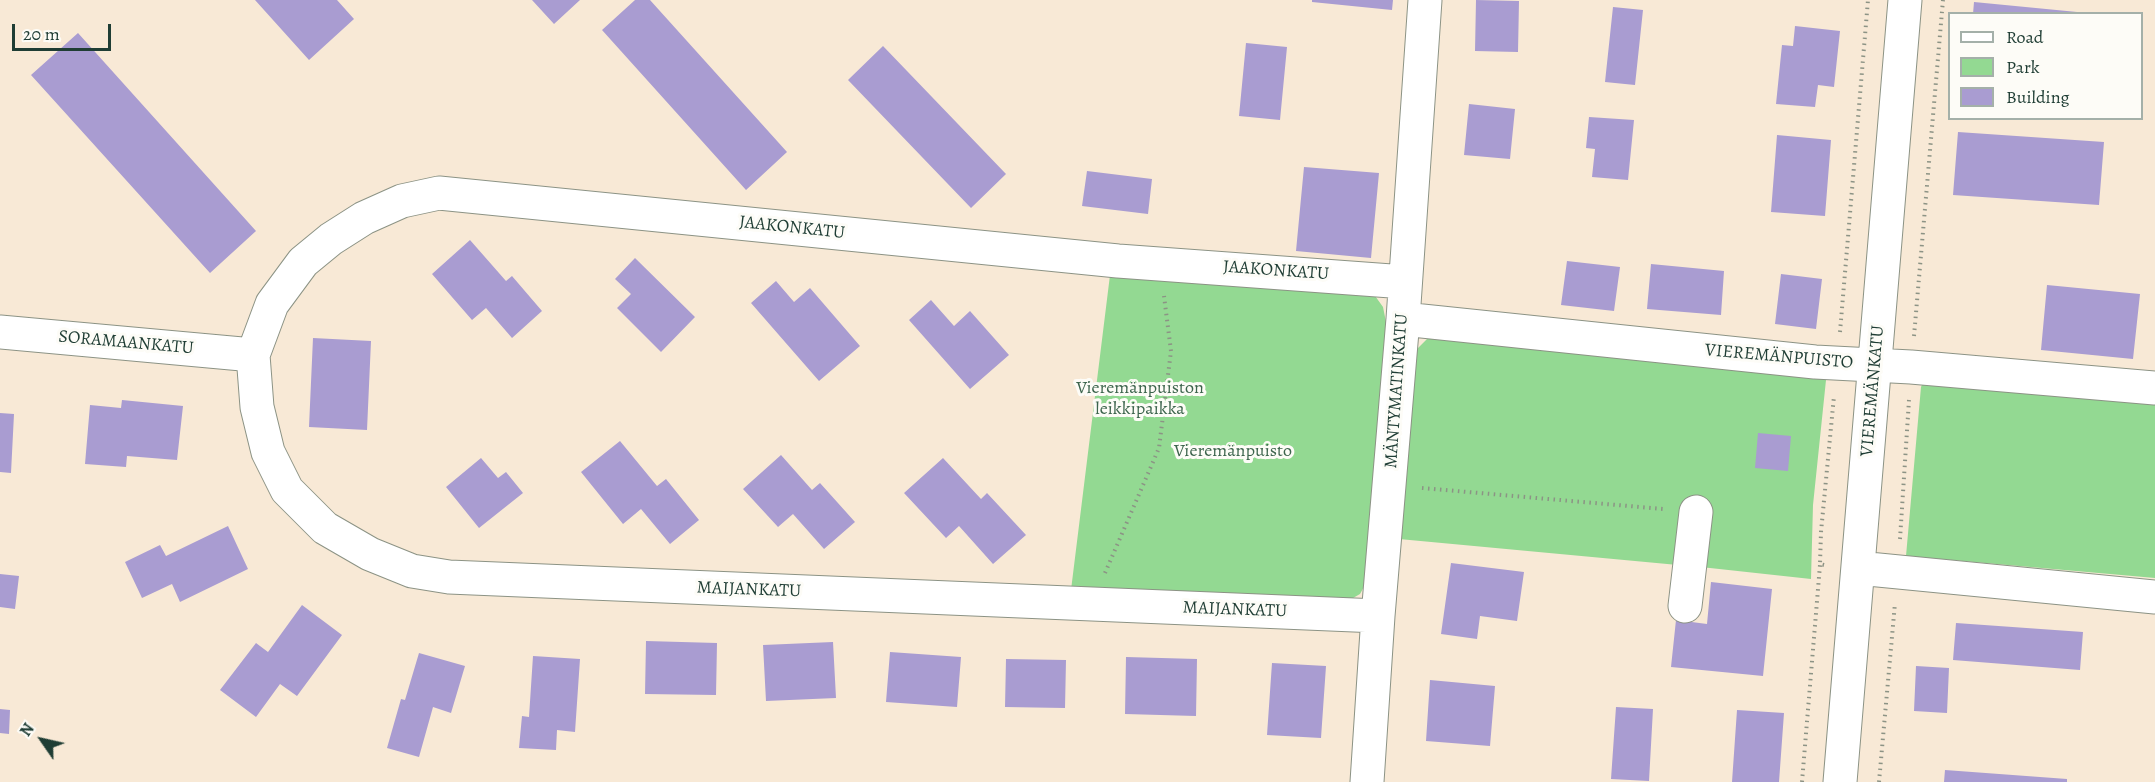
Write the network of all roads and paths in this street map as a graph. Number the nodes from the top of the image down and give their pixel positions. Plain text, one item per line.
1 (1425, 0) edge
2 (1868, 0) edge
3 (1905, 0) edge
4 (1160, 263) junction
5 (1405, 282) junction
6 (1403, 319) junction
7 (0, 332) edge
8 (253, 355) junction
9 (1837, 363) junction
10 (1874, 364) junction
11 (2155, 388) edge
12 (1390, 485) junction
13 (1696, 512) joint
14 (1821, 532) dead end
15 (1820, 564) dead end
16 (1858, 568) junction
17 (2155, 597) edge
18 (1097, 605) junction
19 (1685, 606) dead end
20 (1378, 616) junction
21 (1367, 782) edge
22 (1802, 782) edge
23 (1840, 782) edge

1 - 5 street, MÄNTYMATINKATU
2 - 9 path
3 - 10 street, VIEREMÄNKATU
4 - 5 street, JAAKONKATU
4 - 8 street, JAAKONKATU
4 - 18 path
5 - 6 street, MÄNTYMATINKATU
6 - 9 street, VIEREMÄNPUISTO
6 - 12 street, MÄNTYMATINKATU
7 - 8 street, SORAMAANKATU
8 - 18 street, MAIJANKATU
9 - 10 street, VIEREMÄNPUISTO
9 - 14 path
10 - 11 street, VIEREMÄNPUISTO
10 - 16 street, VIEREMÄNKATU
12 - 13 path
12 - 20 street, MÄNTYMATINKATU
13 - 19 street
15 - 22 path
16 - 17 street
16 - 23 street, VIEREMÄNKATU
18 - 20 street, MAIJANKATU
20 - 21 street, MÄNTYMATINKATU

